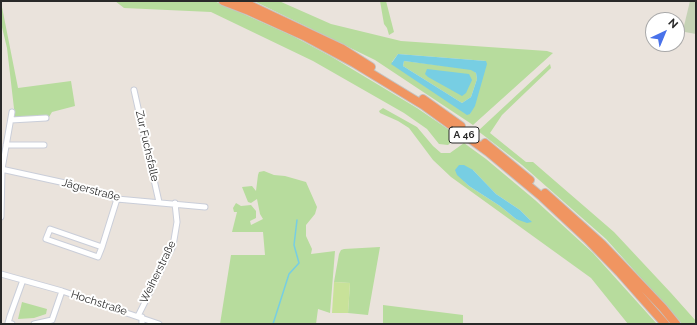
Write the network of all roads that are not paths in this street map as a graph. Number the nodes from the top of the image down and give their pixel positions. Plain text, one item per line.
1 (223, 1) edge
2 (241, 1) edge
3 (134, 90) dead end
4 (12, 112) dead end
5 (46, 118) dead end
6 (11, 120) junction
7 (6, 145) junction
8 (44, 145) dead end
9 (2, 169) edge
10 (117, 199) junction
11 (160, 202) junction
12 (175, 204) junction
13 (205, 207) dead end
14 (1, 217) edge
15 (102, 247) junction
16 (1, 274) edge
17 (23, 280) junction
18 (62, 291) junction
19 (140, 317) junction
20 (53, 322) edge
21 (12, 324) edge
22 (34, 324) edge
23 (142, 324) edge
24 (159, 324) edge
25 (665, 324) edge
26 (676, 324) edge

1 - 25 highway, A 46
2 - 26 highway, A 46
3 - 11 street, Zur Fuchsfalle
4 - 6 street
5 - 6 street
6 - 7 street
7 - 8 street
7 - 9 street
9 - 10 street, Jägerstraße
9 - 14 street
10 - 11 street, Jägerstraße
10 - 15 street
11 - 12 street, Jägerstraße
12 - 13 street, Jägerstraße
12 - 19 street, Weiherstraße
15 - 15 street
16 - 17 street, Hochstraße
17 - 18 street, Hochstraße
17 - 21 street
18 - 19 street, Hochstraße
18 - 20 street, Hochstraße
19 - 23 street, Weiherstraße
19 - 24 street, Hochstraße
20 - 22 street, Hochstraße

